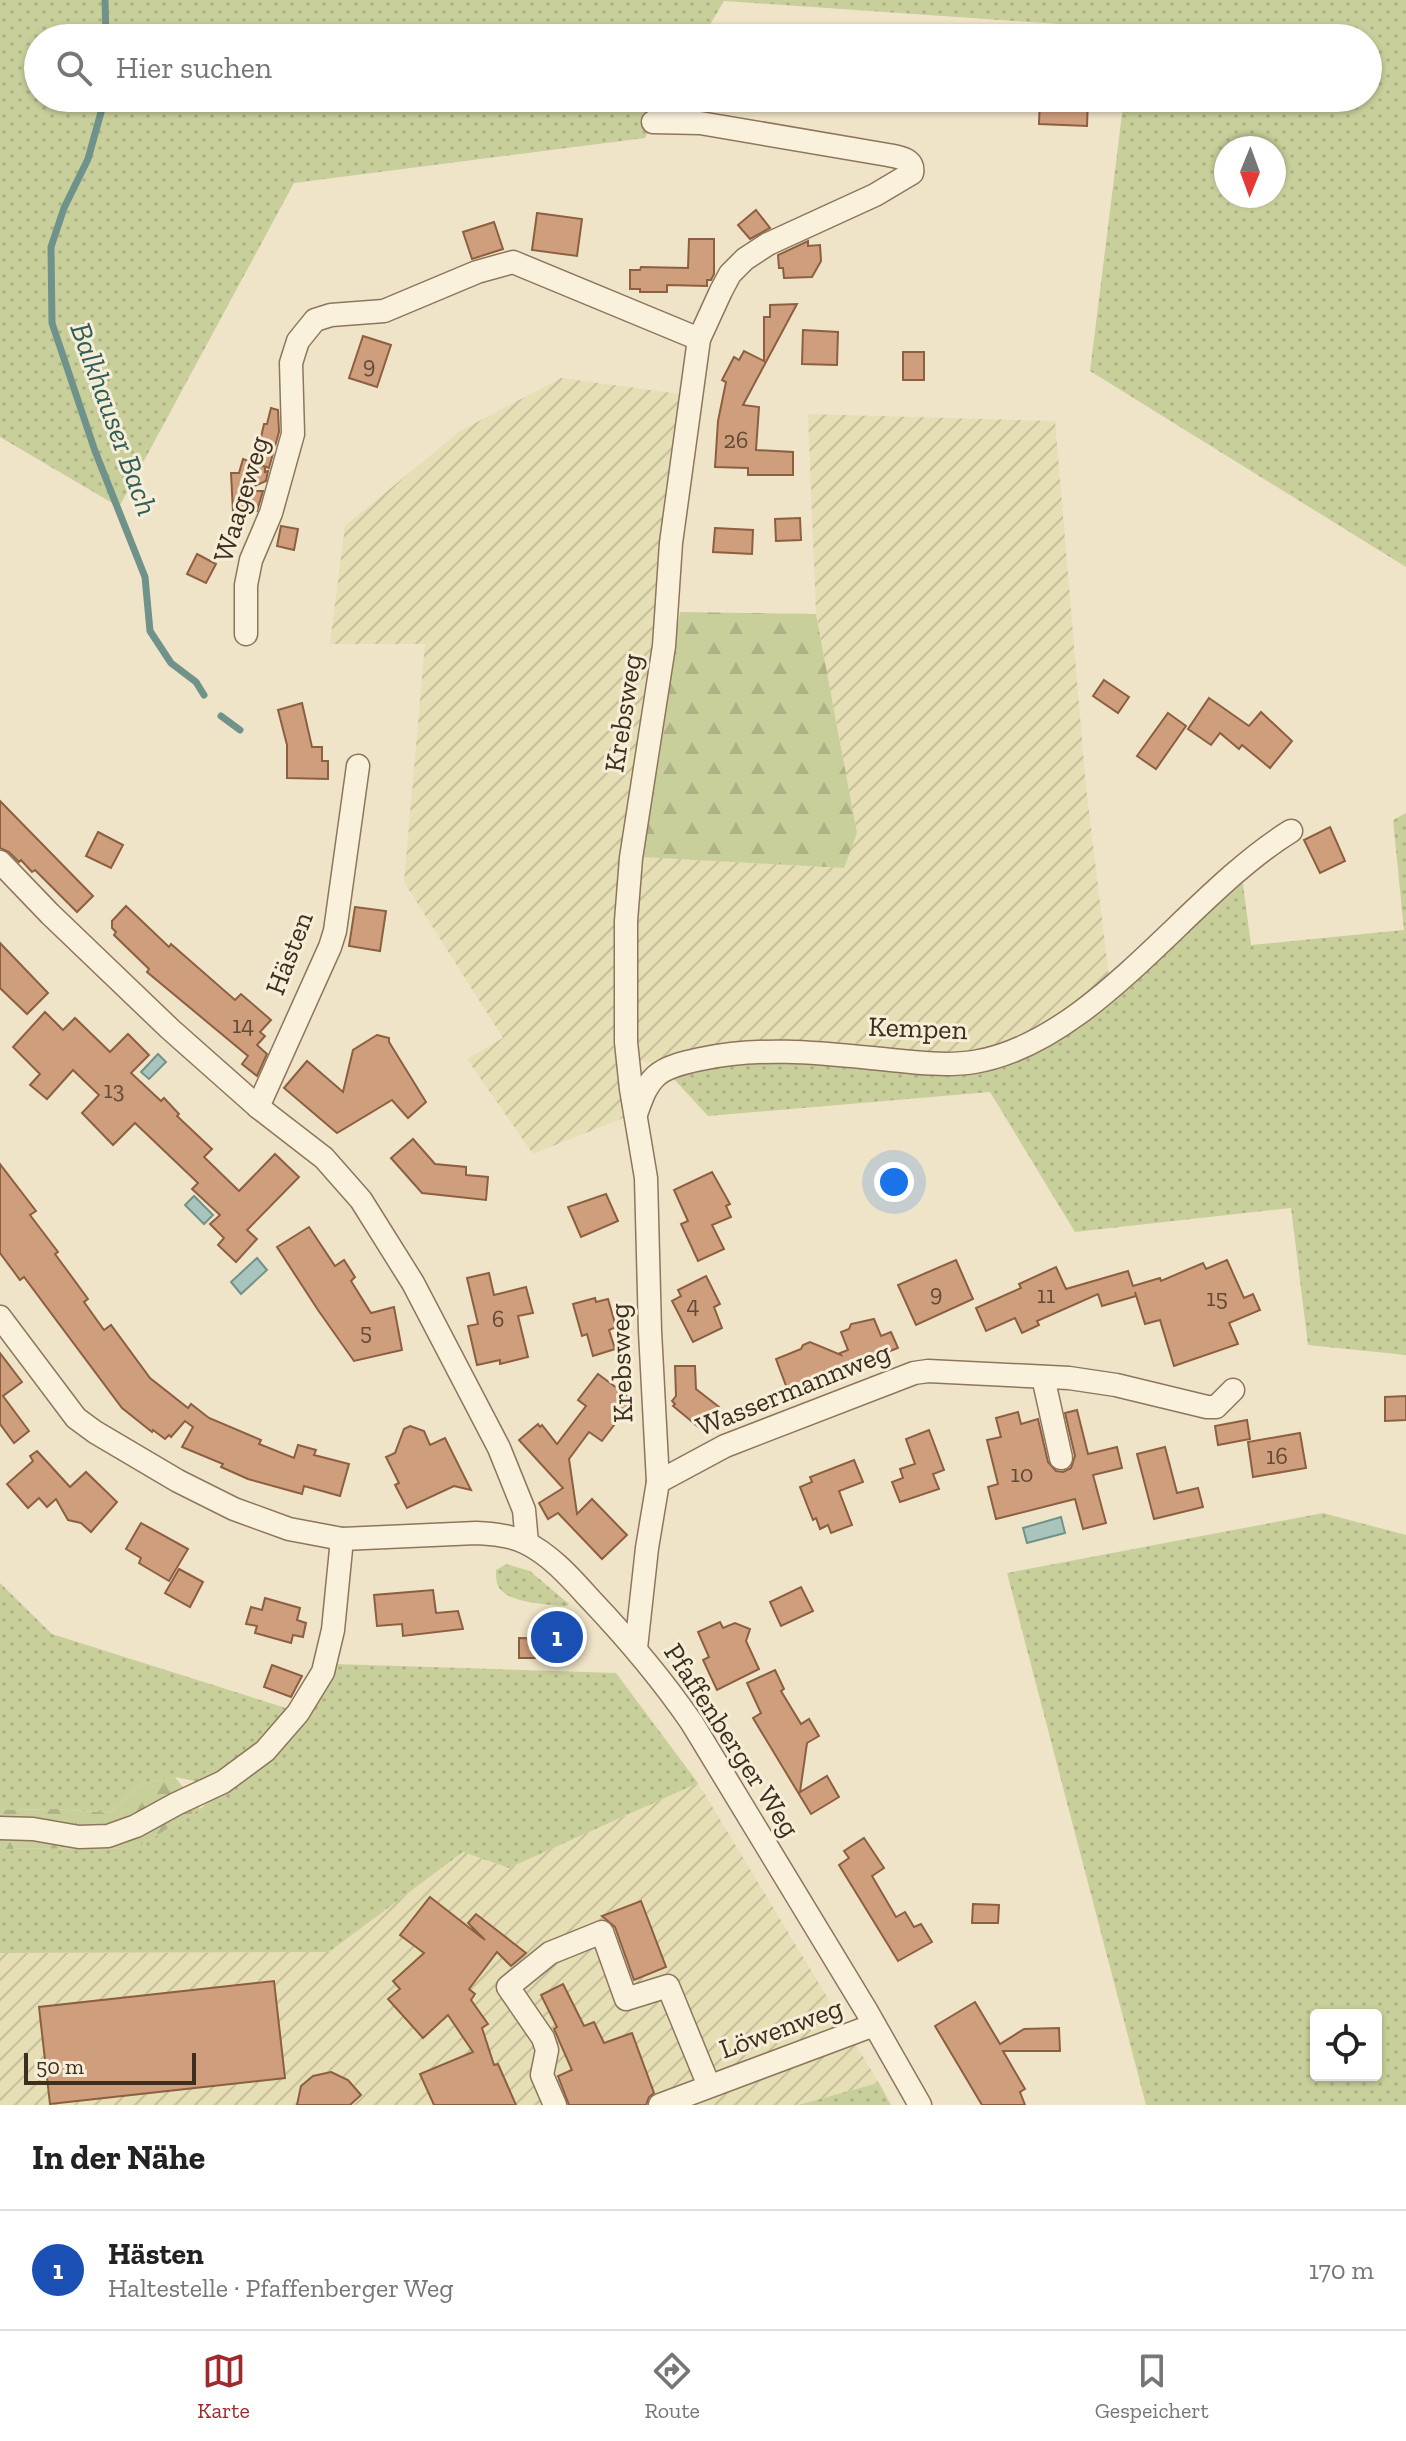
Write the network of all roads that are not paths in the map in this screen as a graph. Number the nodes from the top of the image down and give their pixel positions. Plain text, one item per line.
1 (653, 122) dead end
2 (699, 339) junction
3 (246, 634) dead end
4 (358, 766) dead end
5 (1291, 831) dead end
6 (0, 862) edge
7 (258, 1107) junction
8 (636, 1114) junction
9 (0, 1317) edge
10 (1043, 1377) junction
11 (1233, 1390) dead end
12 (1061, 1458) dead end
13 (658, 1482) junction
14 (342, 1539) junction
15 (527, 1543) junction
16 (636, 1648) junction
17 (0, 1828) edge
18 (874, 2025) junction
19 (709, 2086) junction
20 (555, 2105) edge
21 (660, 2105) edge
22 (920, 2105) edge

1 - 2 street, Krebsweg
2 - 3 street, Waageweg
2 - 8 street, Krebsweg
4 - 7 street, Hästen
5 - 8 street, Kempen
6 - 7 street
7 - 15 street
8 - 13 street, Krebsweg
9 - 14 street, Pfaffenberger Weg
10 - 11 street, Wassermannweg
10 - 12 street
10 - 13 street, Wassermannweg
13 - 16 street, Krebsweg
14 - 15 street, Pfaffenberger Weg
14 - 17 street
15 - 16 street, Pfaffenberger Weg
16 - 18 street, Pfaffenberger Weg
18 - 19 street, Löwenweg
18 - 22 street, Pfaffenberger Weg
19 - 20 street, Löwenweg
19 - 21 street, Löwenweg

